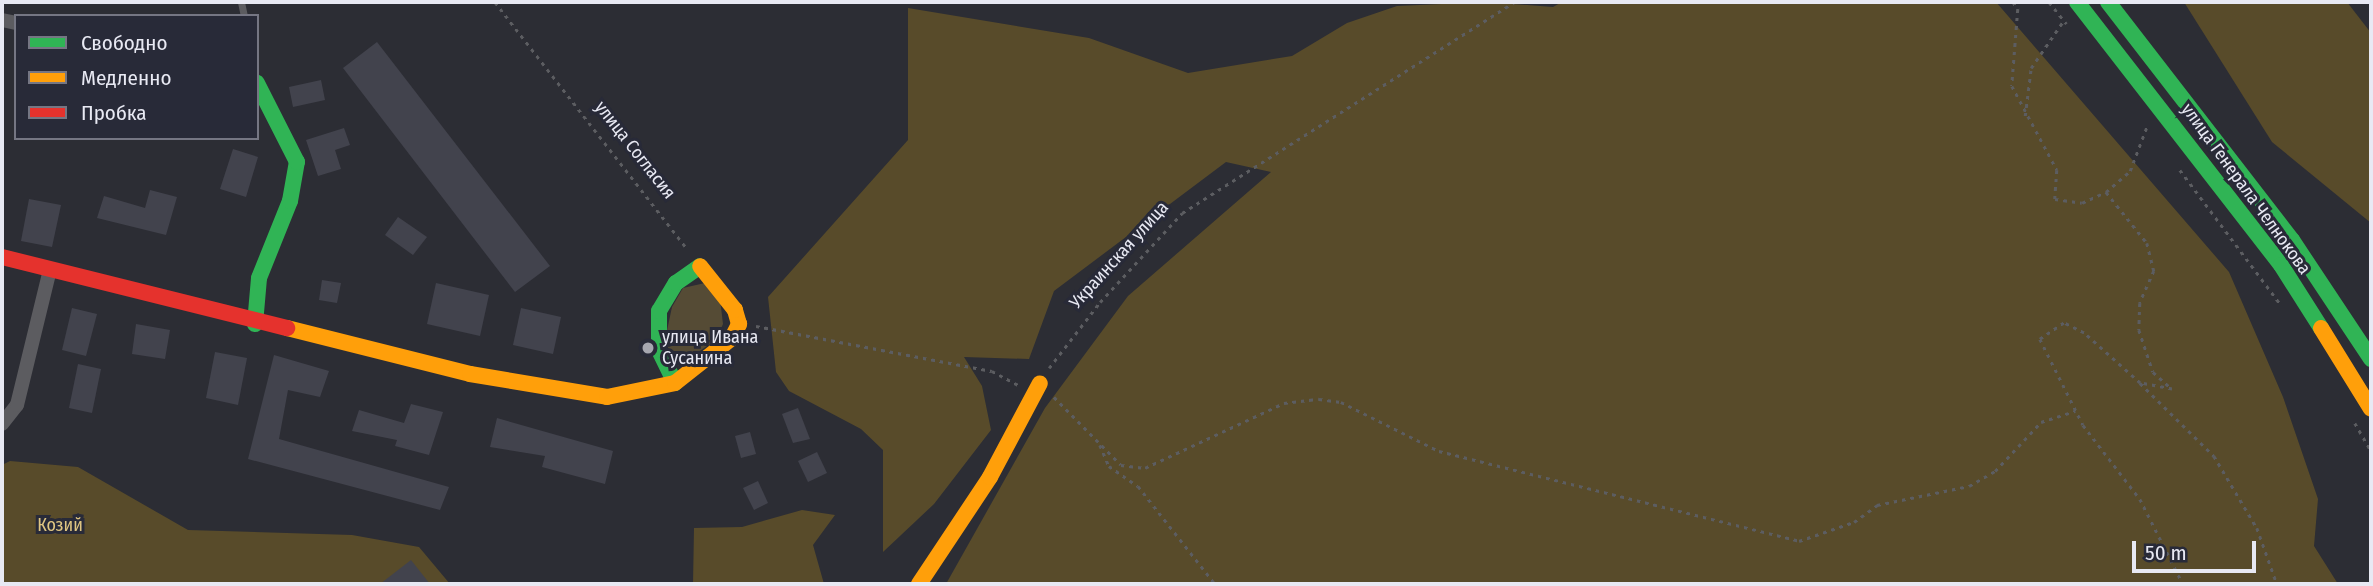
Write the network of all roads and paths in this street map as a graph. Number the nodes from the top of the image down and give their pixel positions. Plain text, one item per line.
1 (495, 2) edge
2 (1515, 2) edge
3 (2013, 2) edge
4 (2049, 2) edge
5 (2077, 2) edge
6 (2108, 2) edge
7 (2064, 20) junction
8 (2073, 30) dead end
9 (259, 87) edge
10 (2139, 115) dead end
11 (2025, 116) junction
12 (2147, 126) junction
13 (2155, 137) dead end
14 (2172, 158) dead end
15 (2106, 192) junction
16 (2, 257) edge
17 (699, 264) junction
18 (50, 270) junction
19 (2289, 317) dead end
20 (255, 324) junction
21 (738, 324) junction
22 (2371, 359) edge
23 (675, 383) junction
24 (2140, 383) junction
25 (1036, 388) junction
26 (2371, 409) edge
27 (2075, 411) junction
28 (2352, 417) dead end
29 (2, 425) edge
30 (1100, 445) junction
31 (2371, 451) edge
32 (919, 584) edge
33 (1215, 584) edge
34 (2183, 584) edge
35 (2277, 584) edge

1 - 17 path, улица Согласия
2 - 25 path, Украинская улица
3 - 11 path
4 - 7 path
5 - 26 street, улица Генерала Челнокова
6 - 22 street, улица Генерала Челнокова
7 - 8 path
7 - 11 path
9 - 20 street
10 - 12 path
11 - 15 path
12 - 13 path
12 - 15 path
14 - 19 path
15 - 24 path
16 - 18 street
17 - 21 street
17 - 23 street
18 - 20 street
18 - 29 street
20 - 23 street
21 - 23 street
21 - 25 path
24 - 27 path
24 - 35 path
25 - 30 path
25 - 32 street
27 - 30 path
27 - 34 path
28 - 31 path
30 - 33 path

